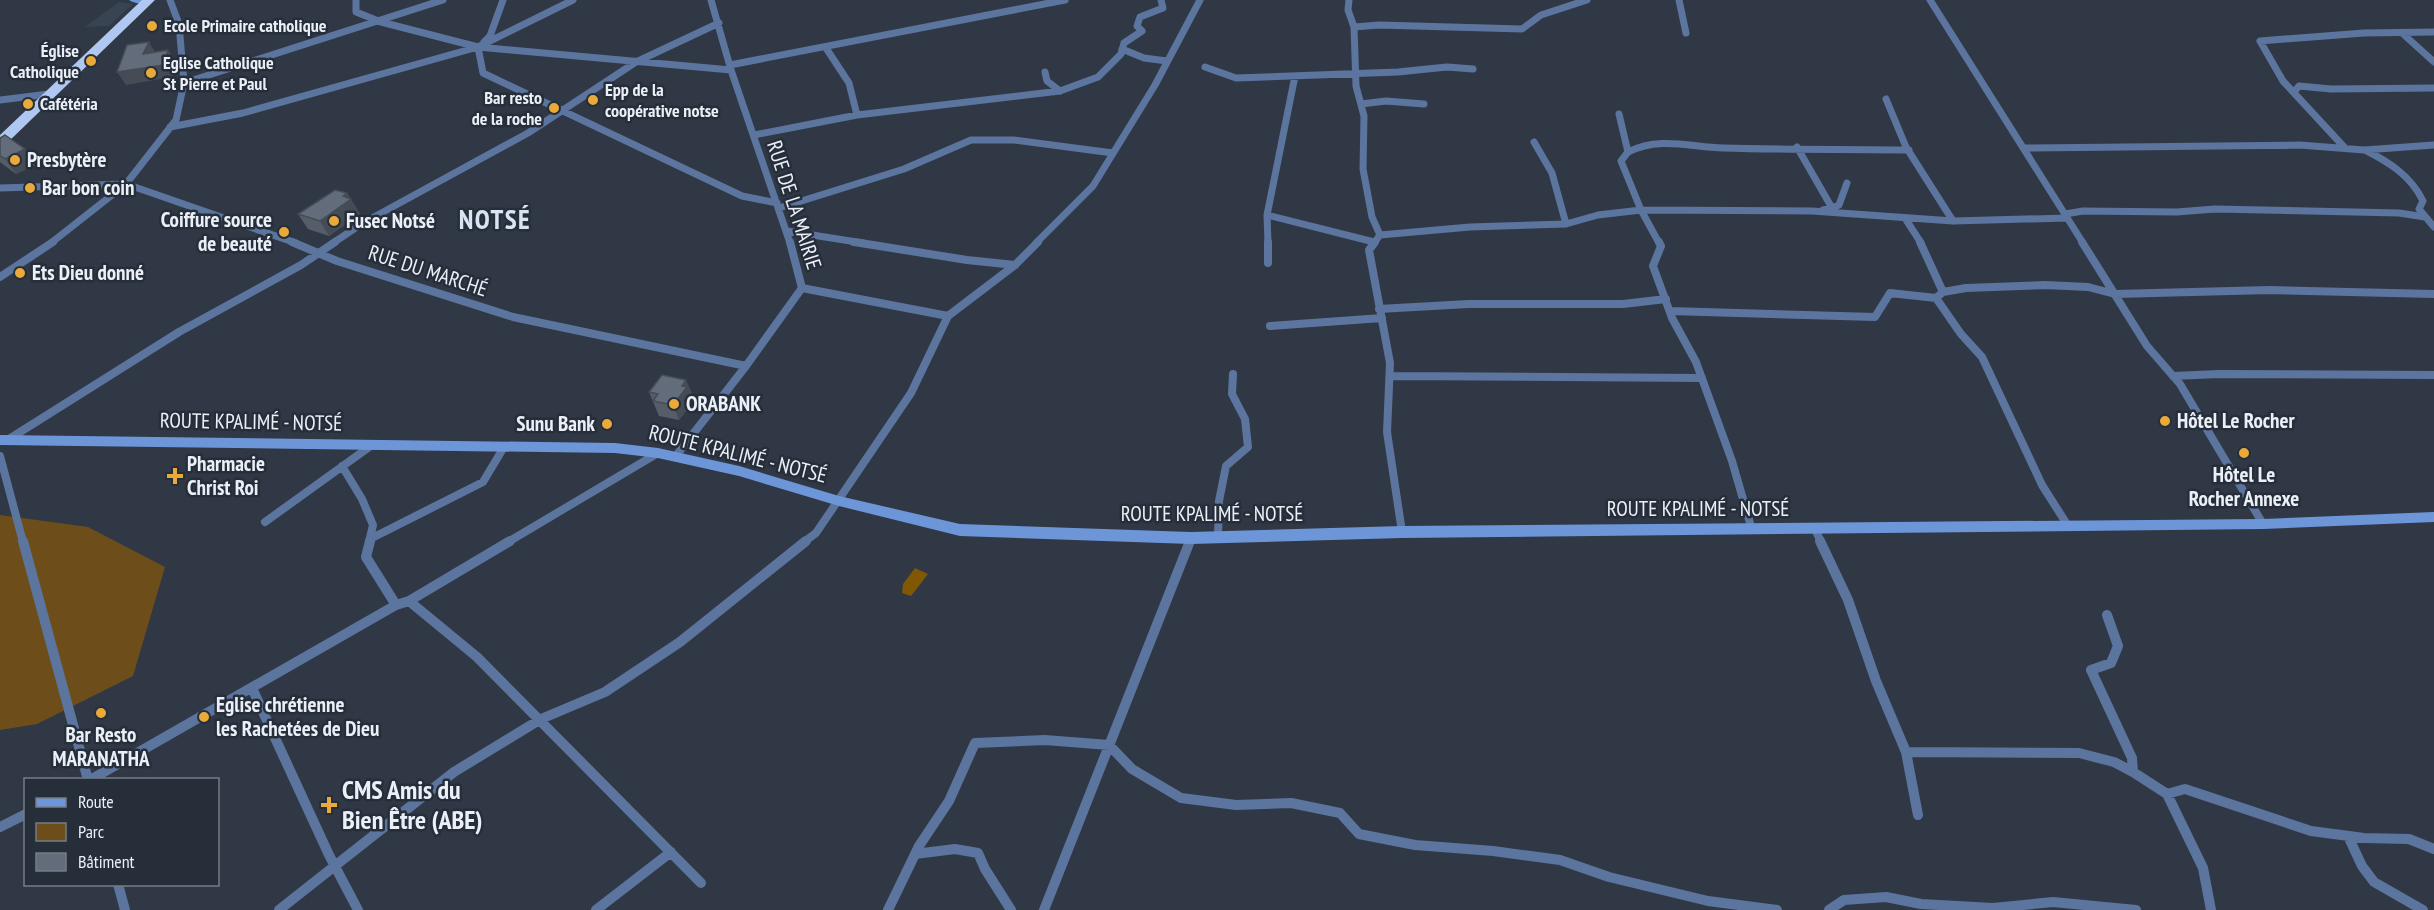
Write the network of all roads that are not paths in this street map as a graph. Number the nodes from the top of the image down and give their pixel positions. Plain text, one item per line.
1 (143, 0) edge
2 (170, 0) edge
3 (356, 0) edge
4 (443, 0) edge
5 (502, 0) edge
6 (573, 0) edge
7 (711, 0) edge
8 (1065, 0) edge
9 (1161, 0) edge
10 (1200, 0) edge
11 (1349, 0) edge
12 (1587, 0) edge
13 (1678, 0) edge
14 (1930, 0) edge
15 (1002, 3) dead end
16 (1002, 11) junction
17 (381, 21) junction
18 (719, 23) junction
19 (1354, 27) junction
20 (1686, 33) dead end
21 (2402, 33) junction
22 (2434, 33) edge
23 (477, 47) junction
24 (826, 48) junction
25 (1122, 49) junction
26 (1167, 61) junction
27 (636, 62) junction
28 (2434, 62) edge
29 (730, 67) junction
30 (1205, 67) dead end
31 (1473, 69) dead end
32 (1045, 72) dead end
33 (1356, 74) junction
34 (1295, 76) junction
35 (184, 82) junction
36 (2434, 88) edge
37 (1060, 90) junction
38 (2294, 92) junction
39 (49, 94) junction
40 (1886, 99) dead end
41 (0, 100) edge
42 (1361, 104) junction
43 (1424, 104) dead end
44 (560, 110) junction
45 (1619, 114) dead end
46 (857, 115) junction
47 (170, 127) junction
48 (754, 135) junction
49 (0, 142) edge
50 (1534, 142) dead end
51 (2434, 145) edge
52 (1797, 147) junction
53 (2024, 148) junction
54 (2345, 148) junction
55 (1909, 150) junction
56 (2364, 150) junction
57 (1628, 152) junction
58 (1113, 153) junction
59 (1847, 183) dead end
60 (126, 184) junction
61 (0, 189) edge
62 (778, 206) junction
63 (1832, 208) junction
64 (1641, 210) junction
65 (1812, 211) junction
66 (1268, 215) junction
67 (2066, 216) junction
68 (2426, 217) junction
69 (1905, 218) junction
70 (1953, 221) junction
71 (1566, 224) junction
72 (2434, 227) edge
73 (787, 231) junction
74 (1377, 239) junction
75 (318, 253) junction
76 (1268, 263) dead end
77 (1015, 265) junction
78 (0, 277) edge
79 (802, 288) junction
80 (2115, 294) junction
81 (2434, 294) edge
82 (1940, 295) junction
83 (1666, 299) junction
84 (1670, 311) junction
85 (1381, 313) junction
86 (948, 316) junction
87 (1270, 326) dead end
88 (746, 366) junction
89 (1233, 374) dead end
90 (2434, 375) edge
91 (1390, 376) junction
92 (2173, 376) junction
93 (1702, 378) junction
94 (4, 440) edge
95 (372, 445) junction
96 (504, 447) junction
97 (658, 453) junction
98 (0, 456) edge
99 (675, 457) junction
100 (342, 466) junction
101 (840, 501) junction
102 (2434, 517) edge
103 (265, 522) dead end
104 (2263, 524) junction
105 (2068, 526) junction
106 (1815, 529) junction
107 (1752, 530) junction
108 (1402, 532) junction
109 (1218, 537) junction
110 (372, 538) junction
111 (1191, 538) junction
112 (409, 601) junction
113 (396, 604) junction
114 (2107, 615) dead end
115 (252, 688) junction
116 (541, 719) junction
117 (1109, 745) junction
118 (1906, 752) junction
119 (2133, 772) junction
120 (88, 778) edge
121 (93, 778) edge
122 (2167, 794) junction
123 (24, 815) edge
124 (1918, 815) dead end
125 (0, 828) edge
126 (2348, 836) junction
127 (2434, 849) edge
128 (671, 852) junction
129 (915, 854) junction
130 (335, 867) junction
131 (701, 883) dead end
132 (118, 886) edge
133 (1738, 907) edge
134 (2003, 908) edge
135 (125, 910) edge
136 (279, 910) edge
137 (358, 910) edge
138 (596, 910) edge
139 (888, 910) edge
140 (1011, 910) edge
141 (1044, 910) edge
142 (1777, 910) edge
143 (1829, 910) edge
144 (2136, 910) edge
145 (2211, 910) edge
146 (2423, 910) edge

1 - 39 highway
2 - 35 street
3 - 17 street
4 - 17 street
5 - 23 street
6 - 23 street
7 - 18 street, RUE DE LA MAIRIE
8 - 16 street
9 - 25 street
10 - 26 street
11 - 19 street
12 - 19 street
13 - 20 street
14 - 53 street
15 - 16 street
16 - 24 street
17 - 23 street
17 - 35 street
18 - 27 street
18 - 29 street, RUE DE LA MAIRIE
19 - 33 street
21 - 22 street
21 - 28 street
21 - 38 street
23 - 27 street
23 - 44 street
23 - 47 street
24 - 29 street
24 - 46 street
25 - 26 street
25 - 37 street
26 - 58 street
27 - 29 street
27 - 44 street
29 - 48 street, RUE DE LA MAIRIE
30 - 34 street
31 - 33 street
32 - 37 street
33 - 34 street
33 - 42 street
34 - 66 street
35 - 47 street
36 - 38 street
37 - 46 street
38 - 54 street
39 - 41 street
39 - 49 highway
40 - 55 street
42 - 43 street
42 - 74 street
44 - 62 street
44 - 75 street
45 - 57 street
46 - 48 street
47 - 60 street
48 - 62 street, RUE DE LA MAIRIE
50 - 71 street
51 - 56 street
52 - 55 street
52 - 57 street
52 - 63 street
53 - 54 street
53 - 67 street
54 - 56 street
55 - 70 street
56 - 68 street
57 - 64 street
58 - 62 street
58 - 77 street
59 - 63 street
60 - 61 street, RUE DU MARCHÉ
60 - 75 street, RUE DU MARCHÉ
60 - 78 street
62 - 73 street, RUE DE LA MAIRIE
63 - 65 street
64 - 65 street
64 - 71 street
64 - 83 street
65 - 69 street
66 - 74 street
66 - 76 street
67 - 68 street
67 - 70 street
67 - 80 street
68 - 72 street
69 - 70 street
69 - 82 street
71 - 74 street
73 - 77 street
73 - 79 street, RUE DE LA MAIRIE
74 - 85 street
75 - 88 street, RUE DU MARCHÉ
75 - 94 street
77 - 86 street
79 - 86 street
79 - 88 street, RUE DE LA MAIRIE
80 - 81 street
80 - 82 street
80 - 92 street
82 - 84 street
82 - 105 street
83 - 84 street
83 - 85 street
84 - 93 street
85 - 87 street
85 - 91 street
86 - 101 street
88 - 99 street, RUE DE LA MAIRIE
89 - 109 street
90 - 92 street
91 - 93 street
91 - 108 street
92 - 104 street
93 - 107 street
94 - 95 main road, ROUTE KPALIMÉ - NOTSÉ
95 - 96 main road, ROUTE KPALIMÉ - NOTSÉ
95 - 100 street
96 - 97 main road, ROUTE KPALIMÉ - NOTSÉ
96 - 110 street
97 - 99 main road, ROUTE KPALIMÉ - NOTSÉ
97 - 112 street
98 - 120 street
99 - 101 main road, ROUTE KPALIMÉ - NOTSÉ
100 - 103 street
100 - 110 street
101 - 111 main road, ROUTE KPALIMÉ - NOTSÉ
101 - 116 street
102 - 104 main road, ROUTE KPALIMÉ - NOTSÉ
104 - 105 main road, ROUTE KPALIMÉ - NOTSÉ
105 - 106 main road, ROUTE KPALIMÉ - NOTSÉ
106 - 107 main road, ROUTE KPALIMÉ - NOTSÉ
106 - 118 street
107 - 108 main road, ROUTE KPALIMÉ - NOTSÉ
108 - 109 main road, ROUTE KPALIMÉ - NOTSÉ
109 - 111 main road, ROUTE KPALIMÉ - NOTSÉ
110 - 113 street
111 - 117 street
112 - 113 street
112 - 116 street
113 - 115 street
114 - 119 street
115 - 121 street
115 - 130 street
116 - 128 street
116 - 130 street
117 - 129 street
117 - 133 street
117 - 141 street
118 - 119 street
118 - 124 street
119 - 122 street
122 - 126 street
122 - 145 street
123 - 125 street
126 - 127 street
126 - 146 street
128 - 131 street
128 - 138 street
129 - 139 street
129 - 140 street
130 - 136 street
130 - 137 street
132 - 135 street
133 - 142 street
134 - 143 street
134 - 144 street

